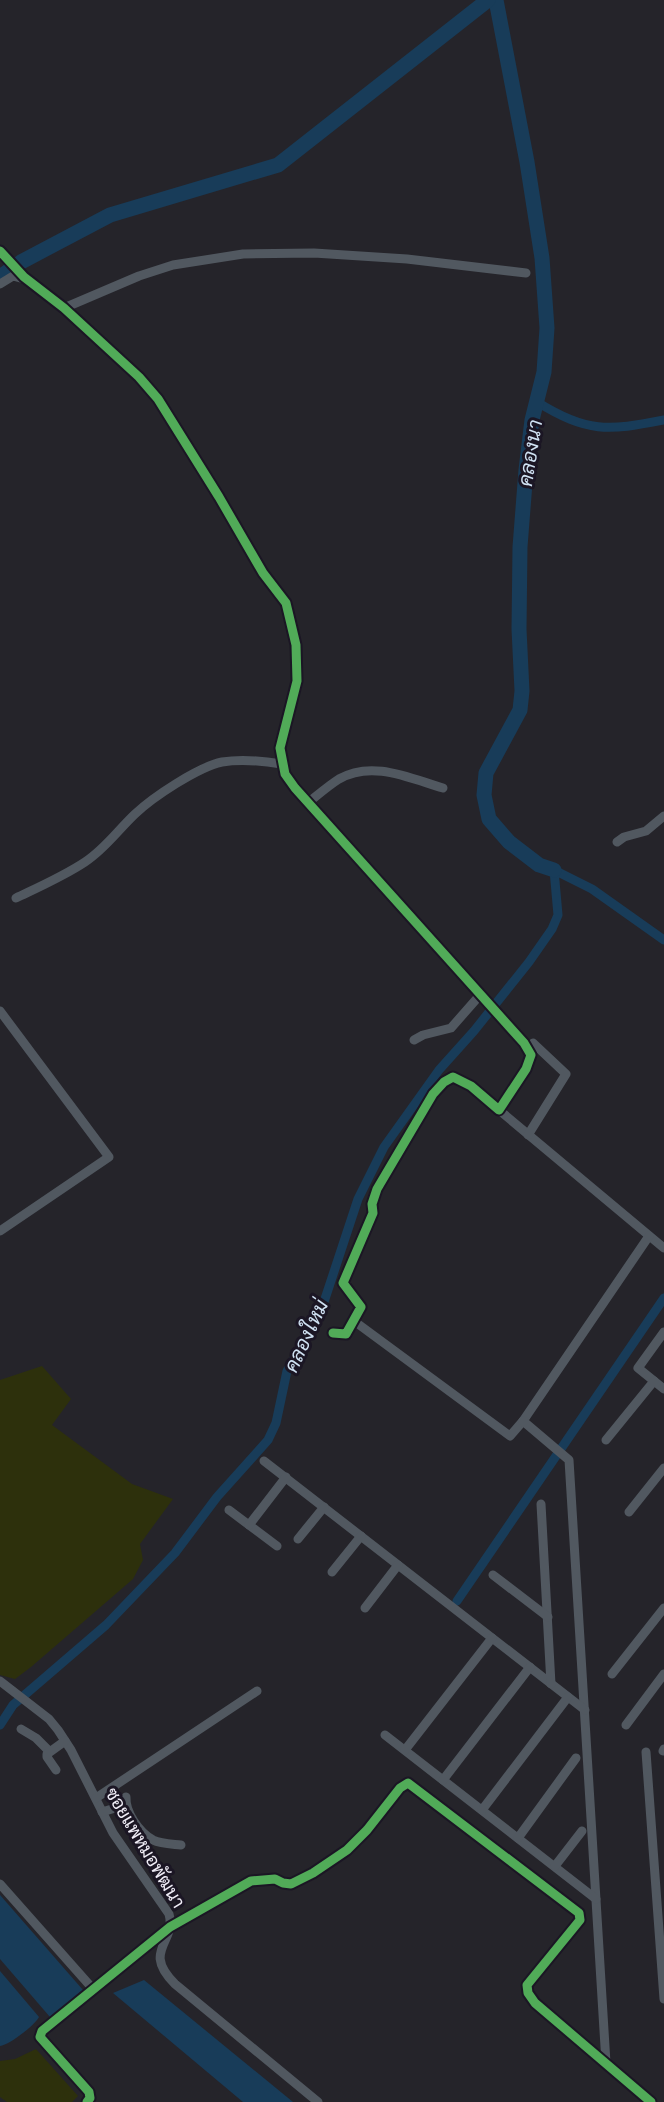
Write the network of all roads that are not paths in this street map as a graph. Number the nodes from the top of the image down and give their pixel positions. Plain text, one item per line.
1 (0, 251) edge
2 (526, 273) dead end
3 (25, 277) junction
4 (0, 284) edge
5 (64, 308) junction
6 (281, 757) junction
7 (443, 788) dead end
8 (309, 802) junction
9 (664, 816) edge
10 (617, 842) dead end
11 (16, 898) dead end
12 (484, 998) junction
13 (0, 1011) edge
14 (414, 1040) dead end
15 (533, 1043) dead end
16 (499, 1110) junction
17 (528, 1135) junction
18 (0, 1231) edge
19 (649, 1236) junction
20 (664, 1248) edge
21 (354, 1321) junction
22 (333, 1334) dead end
23 (663, 1335) edge
24 (654, 1381) junction
25 (664, 1389) edge
26 (523, 1421) junction
27 (606, 1440) dead end
28 (264, 1461) dead end
29 (664, 1468) edge
30 (286, 1477) junction
31 (541, 1504) dead end
32 (324, 1507) junction
33 (229, 1510) dead end
34 (629, 1512) dead end
35 (249, 1525) junction
36 (362, 1536) junction
37 (298, 1539) dead end
38 (277, 1546) dead end
39 (398, 1565) junction
40 (332, 1572) dead end
41 (493, 1575) dead end
42 (662, 1604) edge
43 (365, 1608) dead end
44 (548, 1617) junction
45 (492, 1638) junction
46 (530, 1667) junction
47 (612, 1674) dead end
48 (664, 1674) edge
49 (0, 1681) edge
50 (551, 1684) junction
51 (257, 1691) dead end
52 (568, 1697) junction
53 (585, 1710) junction
54 (626, 1725) dead end
55 (21, 1729) dead end
56 (385, 1735) dead end
57 (65, 1741) junction
58 (405, 1750) junction
59 (49, 1751) junction
60 (646, 1752) dead end
61 (576, 1758) dead end
62 (56, 1770) dead end
63 (443, 1780) junction
64 (96, 1798) junction
65 (482, 1810) junction
66 (103, 1814) junction
67 (582, 1831) dead end
68 (518, 1838) junction
69 (181, 1845) dead end
70 (555, 1866) junction
71 (0, 1884) edge
72 (596, 1899) junction
73 (170, 1927) junction
74 (662, 1928) edge
75 (93, 1989) junction
76 (664, 1999) edge
77 (606, 2063) junction
78 (87, 2102) edge
79 (318, 2102) edge
80 (651, 2102) edge

1 - 3 street
2 - 5 street
3 - 4 street
3 - 5 street
5 - 6 street
6 - 8 street
6 - 11 street
7 - 8 street
8 - 12 street
9 - 10 street
12 - 14 street
12 - 16 street
13 - 18 street
15 - 17 street
16 - 17 street
16 - 21 street
17 - 19 street
19 - 20 street
19 - 26 street
21 - 22 street
21 - 26 street
23 - 24 street
24 - 25 street
24 - 27 street
26 - 53 street
28 - 30 street
29 - 34 street
30 - 32 street
30 - 35 street
31 - 44 street
32 - 36 street
32 - 37 street
33 - 35 street
35 - 38 street
36 - 39 street
36 - 40 street
39 - 43 street
39 - 45 street
41 - 44 street
42 - 47 street
44 - 50 street
45 - 46 street
45 - 58 street
46 - 50 street
46 - 63 street
48 - 54 street
49 - 57 street, ซอยแพหมอพัฒนา
50 - 52 street
51 - 64 street
52 - 53 street
52 - 65 street
53 - 72 street
55 - 59 street
56 - 58 street
57 - 59 street
57 - 64 street, ซอยแพหมอพัฒนา
58 - 63 street
59 - 62 street
60 - 74 street
61 - 68 street
63 - 65 street
64 - 66 street, ซอยแพหมอพัฒนา
65 - 68 street
66 - 69 street
66 - 73 street, ซอยแพหมอพัฒนา
67 - 70 street
68 - 70 street
70 - 72 street
71 - 75 street
72 - 77 street
73 - 75 street
73 - 77 street
73 - 79 street, ซอยแพหมอพัฒนา
74 - 76 street
75 - 78 street
77 - 80 street

